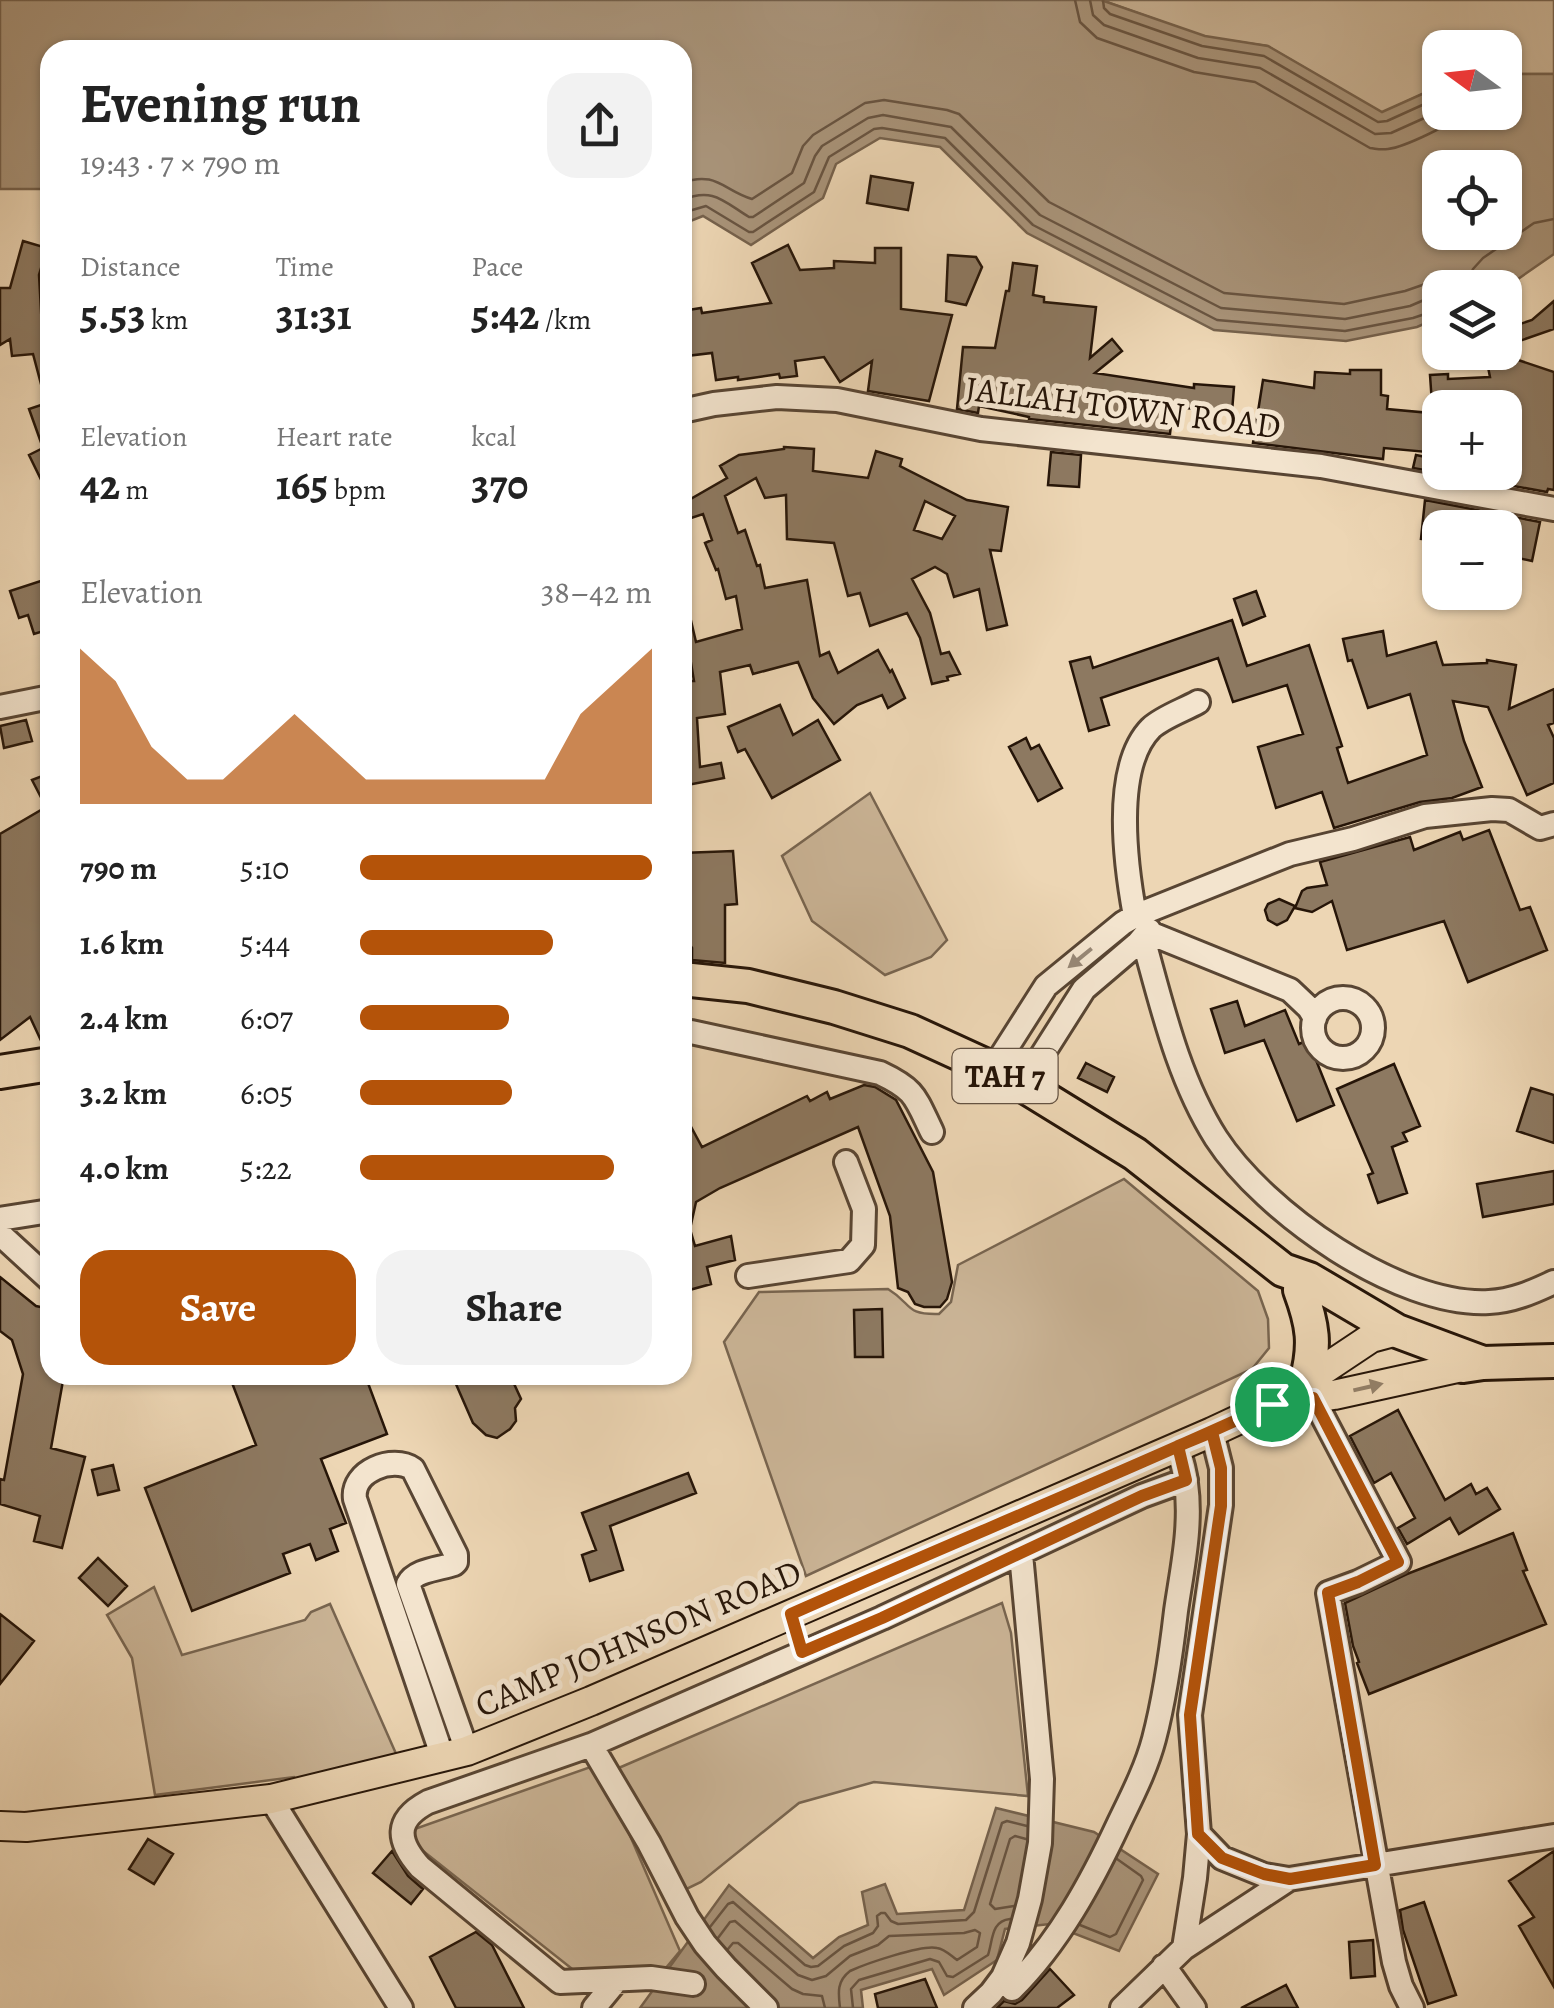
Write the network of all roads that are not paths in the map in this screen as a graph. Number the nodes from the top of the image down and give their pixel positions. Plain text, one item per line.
1 (692, 408) edge
2 (1554, 509) edge
3 (40, 699) edge
4 (1198, 702) dead end
5 (0, 707) edge
6 (1550, 830) edge
7 (1142, 929) junction
8 (692, 980) edge
9 (1290, 990) junction
10 (1341, 998) junction
11 (1315, 1018) junction
12 (692, 1032) edge
13 (40, 1066) edge
14 (993, 1069) junction
15 (0, 1072) edge
16 (1023, 1085) junction
17 (932, 1132) dead end
18 (846, 1162) dead end
19 (40, 1213) edge
20 (0, 1219) edge
21 (0, 1234) edge
22 (40, 1271) edge
23 (748, 1276) dead end
24 (1291, 1280) junction
25 (1554, 1282) edge
26 (1384, 1334) junction
27 (1554, 1360) edge
28 (1475, 1365) junction
29 (1309, 1390) junction
30 (1212, 1432) junction
31 (1178, 1446) junction
32 (1186, 1480) junction
33 (1021, 1554) junction
34 (791, 1614) junction
35 (802, 1652) junction
36 (591, 1745) junction
37 (455, 1754) junction
38 (271, 1799) junction
39 (0, 1826) edge
40 (1198, 1834) junction
41 (1554, 1836) edge
42 (1375, 1865) junction
43 (1290, 1879) junction
44 (1184, 1948) junction
45 (1164, 1966) junction
46 (618, 1980) junction
47 (560, 1982) junction
48 (694, 1984) dead end
49 (1012, 1989) dead end
50 (400, 2008) edge
51 (564, 2008) edge
52 (594, 2008) edge
53 (766, 2008) edge
54 (975, 2008) edge
55 (1122, 2008) edge
56 (1194, 2008) edge
57 (1412, 2008) edge

1 - 2 street, JALLAH TOWN ROAD
3 - 5 street
4 - 7 street
6 - 7 street
7 - 9 street
7 -> 14 street
7 - 16 street
7 - 25 street
8 - 14 highway, TAH 7
9 - 10 street
9 - 11 street
10 - 11 street
10 - 11 street
12 - 17 street
13 - 15 highway
14 - 16 highway, TAH 7
16 - 24 highway, TAH 7
18 - 23 street
19 - 20 street
21 - 22 street
24 - 26 highway, TAH 7
24 - 29 highway
26 - 28 highway, TAH 7
26 - 29 main road, CAMP JOHNSON ROAD
27 - 28 highway, TAH 7
29 -> 28 main road, CAMP JOHNSON ROAD
29 - 30 main road, CAMP JOHNSON ROAD
29 - 42 street
30 - 31 main road, CAMP JOHNSON ROAD
30 - 40 street
31 - 32 street
31 - 34 main road, CAMP JOHNSON ROAD
32 - 33 street
32 - 49 street
33 - 35 street
33 - 54 street
34 - 35 street
34 - 37 main road, CAMP JOHNSON ROAD
35 - 36 street
36 - 47 street
36 - 53 street
37 - 37 street
37 - 38 main road, CAMP JOHNSON ROAD
38 - 39 main road, CAMP JOHNSON ROAD
38 - 50 street
40 - 43 street
40 - 44 street
41 - 42 street
42 - 43 street
42 - 57 street
43 - 44 street
44 - 45 street
45 - 55 street
45 - 56 street
46 - 47 street
46 - 48 street
46 - 52 street
47 - 51 street

